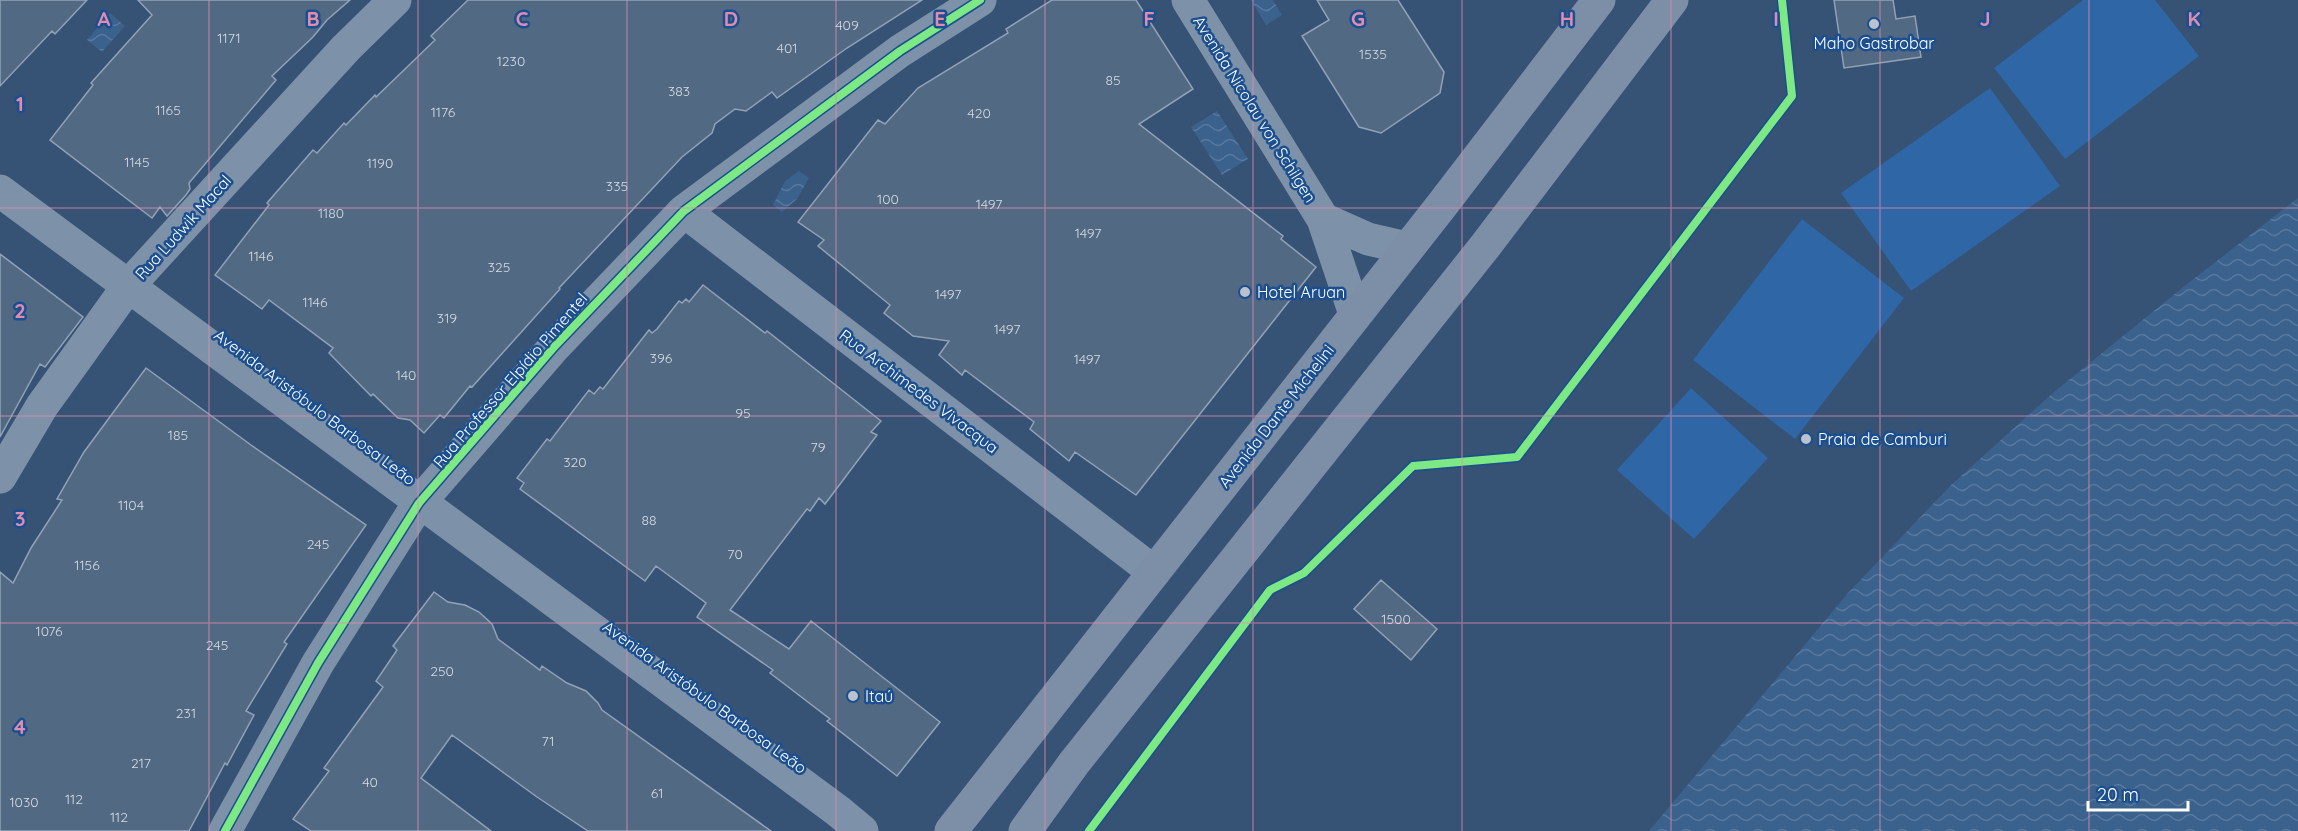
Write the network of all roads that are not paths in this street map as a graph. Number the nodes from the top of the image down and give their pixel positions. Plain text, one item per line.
1 (395, 0) edge
2 (980, 0) edge
3 (1188, 0) edge
4 (1599, 0) edge
5 (1672, 0) edge
6 (0, 191) edge
7 (684, 211) junction
8 (1323, 219) junction
9 (1407, 248) junction
10 (129, 285) junction
11 (1355, 314) junction
12 (0, 477) edge
13 (419, 503) junction
14 (1155, 572) junction
15 (225, 831) edge
16 (862, 831) edge
17 (951, 831) edge
18 (1025, 831) edge

1 - 10 street, Rua Ludwik Macal
2 - 7 street, Rua Professor Elpídio Pimentel
3 - 8 street, Avenida Nicolau von Schilgen
4 - 9 main road, Avenida Dante Michelini
5 - 18 main road
6 - 10 street, Avenida Aristóbulo Barbosa Leão
7 - 13 street, Rua Professor Elpídio Pimentel
7 - 14 street, Rua Archimedes Vivacqua
8 - 9 street, Avenida Nicolau von Schilgen
8 - 11 street, Avenida Nicolau von Schilgen
9 - 11 main road, Avenida Dante Michelini
10 - 12 street, Rua Ludwik Macal
10 - 13 street, Avenida Aristóbulo Barbosa Leão
11 - 14 main road, Avenida Dante Michelini
13 - 15 street, Rua Professor Elpídio Pimentel
13 - 16 street, Avenida Aristóbulo Barbosa Leão
14 - 17 main road, Avenida Dante Michelini

